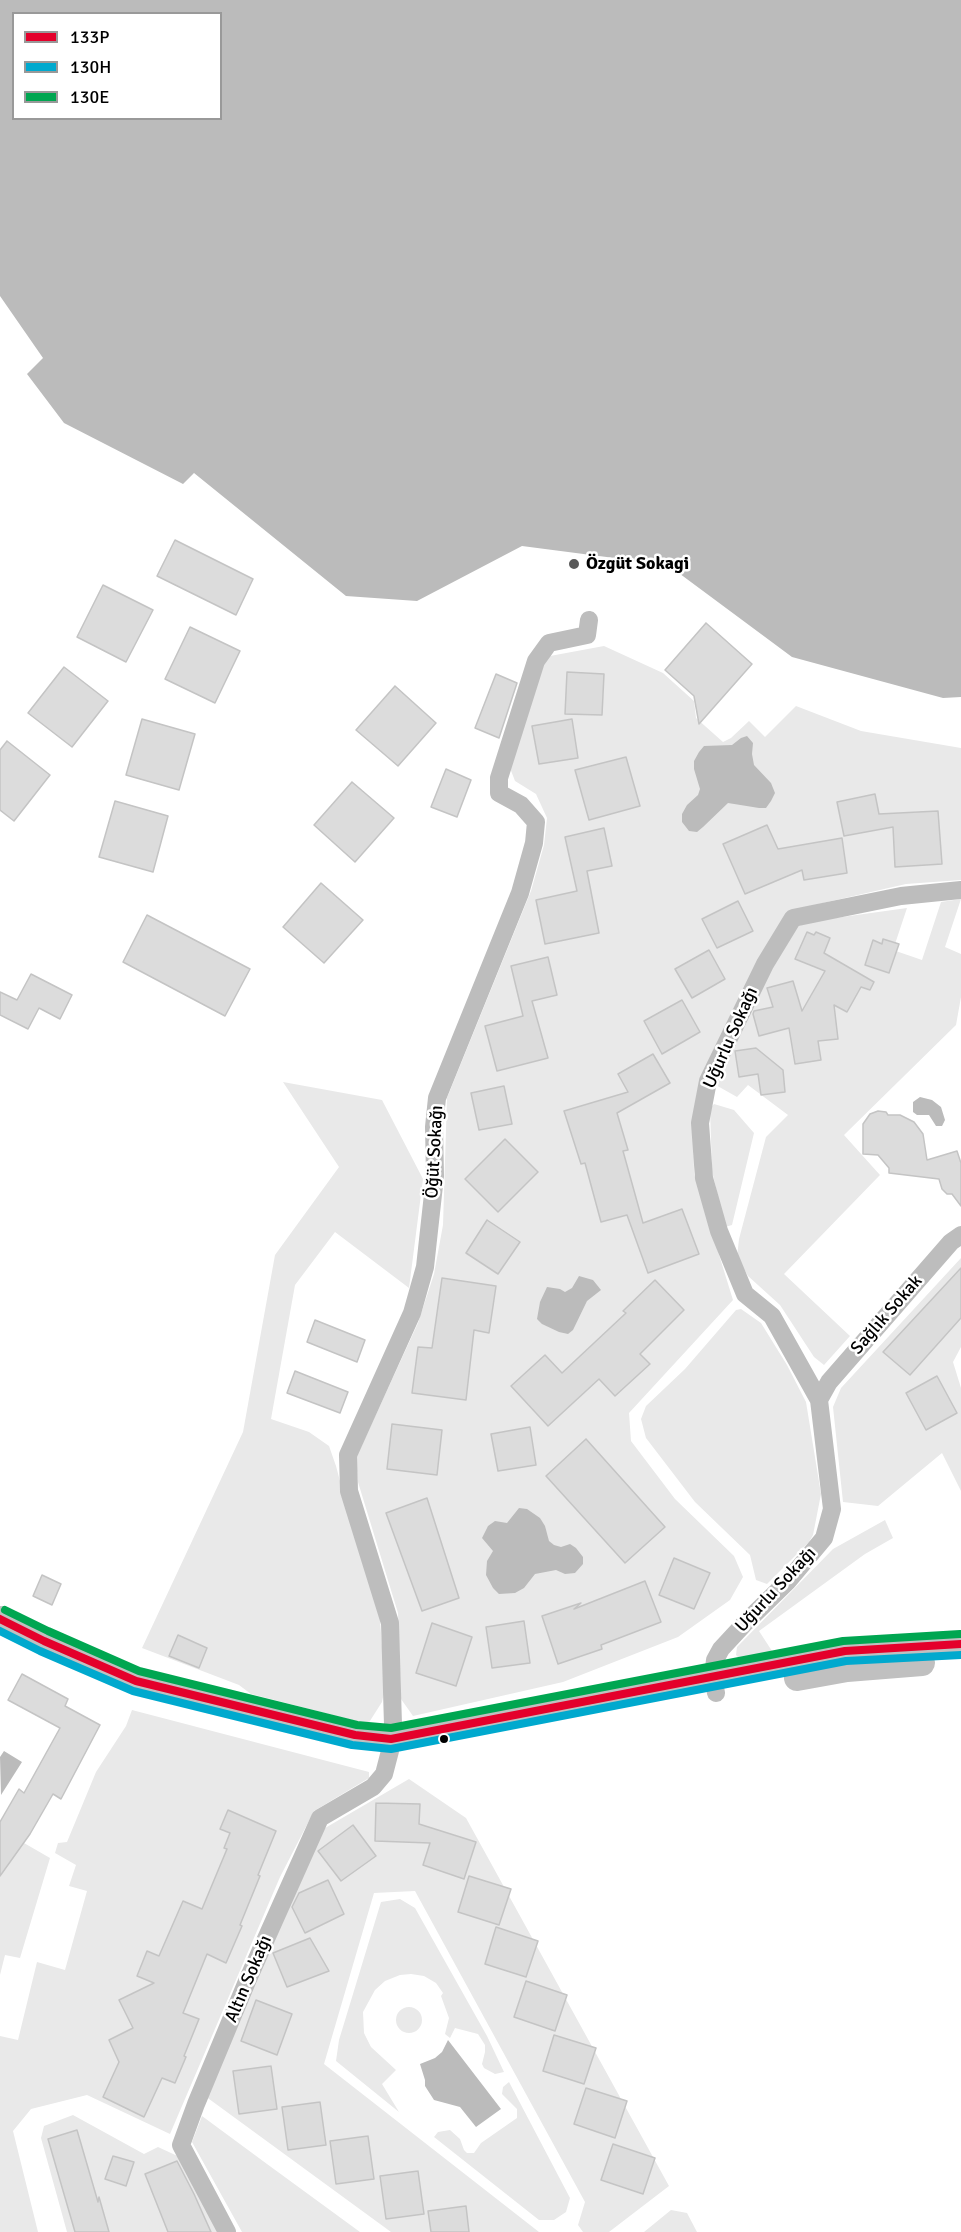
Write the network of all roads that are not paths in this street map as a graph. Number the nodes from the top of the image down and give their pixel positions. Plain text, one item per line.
1 (589, 620) dead end
2 (961, 890) edge
3 (961, 1235) edge
4 (819, 1400) junction
5 (0, 1619) edge
6 (0, 1633) edge
7 (961, 1644) edge
8 (961, 1660) edge
9 (714, 1684) junction
10 (391, 1745) junction
11 (227, 2232) edge

1 - 10 street, Öğüt Sokağı
2 - 4 street, Uğurlu Sokağı
3 - 4 street, Sağlık Sokak
4 - 9 street, Uğurlu Sokağı
5 - 10 street
6 - 10 street
7 - 9 street
8 - 9 street
9 - 10 street
10 - 11 street, Altın Sokağı

